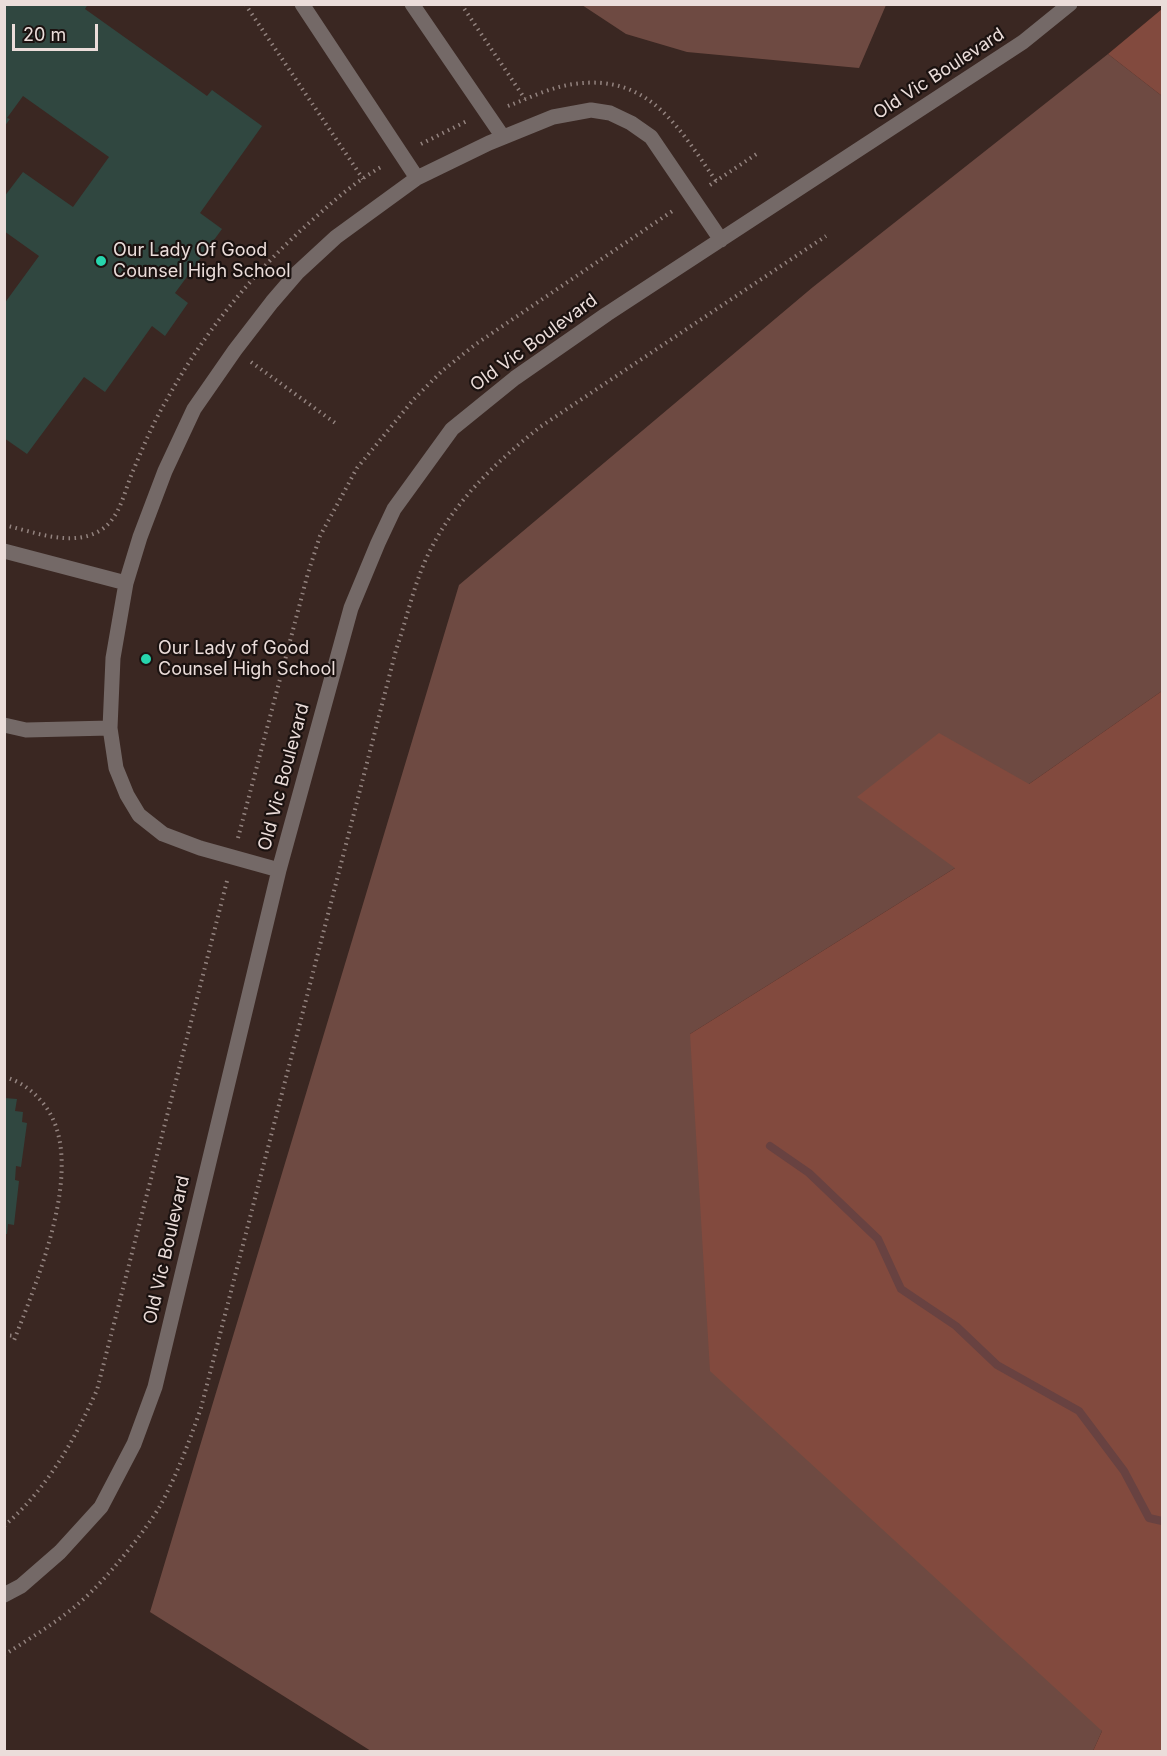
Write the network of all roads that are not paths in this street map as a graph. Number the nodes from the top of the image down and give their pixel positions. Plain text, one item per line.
1 (302, 4) edge
2 (412, 4) edge
3 (1070, 4) edge
4 (503, 137) junction
5 (417, 178) junction
6 (721, 240) junction
7 (4, 551) edge
8 (126, 583) junction
9 (4, 725) edge
10 (110, 728) junction
11 (279, 870) junction
12 (4, 1595) edge

1 - 5 street
2 - 4 street
3 - 6 street, Old Vic Boulevard
4 - 5 street
4 - 6 street
5 - 8 street
6 - 11 street, Old Vic Boulevard
7 - 8 street
8 - 10 street
9 - 10 street
10 - 11 street
11 - 12 street, Old Vic Boulevard

